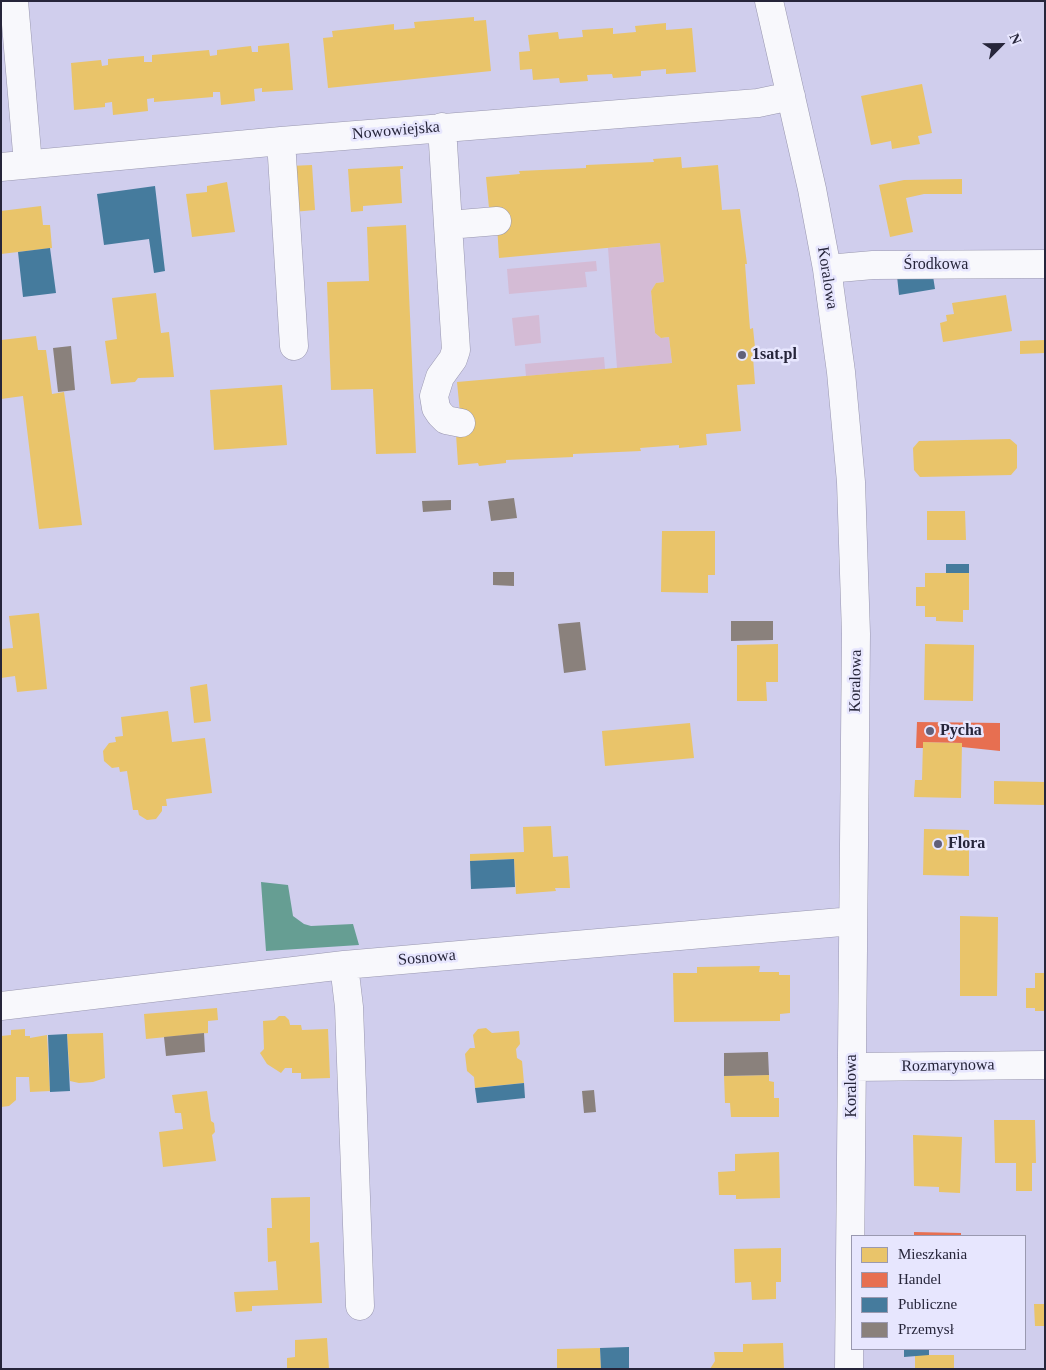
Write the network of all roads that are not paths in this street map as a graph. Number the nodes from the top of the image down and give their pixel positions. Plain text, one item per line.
1 (14, 1) edge
2 (769, 1) edge
3 (791, 96) junction
4 (442, 127) junction
5 (281, 141) junction
6 (28, 164) junction
7 (1, 167) edge
8 (496, 221) dead end
9 (448, 225) junction
10 (1045, 264) edge
11 (826, 269) junction
12 (294, 346) dead end
13 (461, 423) dead end
14 (853, 922) junction
15 (344, 965) junction
16 (1, 1006) edge
17 (1045, 1065) edge
18 (852, 1067) junction
19 (360, 1306) dead end
20 (849, 1369) edge

1 - 6 street
2 - 3 street, Koralowa
3 - 4 street, Nowowiejska
3 - 11 street, Koralowa
4 - 5 street, Nowowiejska
4 - 9 street
5 - 6 street, Nowowiejska
5 - 12 street
6 - 7 street, Nowowiejska
8 - 9 street
9 - 13 street
10 - 11 street, Środkowa
11 - 14 street, Koralowa
14 - 15 street, Sosnowa
14 - 18 street, Koralowa
15 - 16 street, Sosnowa
15 - 19 street
17 - 18 street, Rozmarynowa
18 - 20 street, Koralowa

